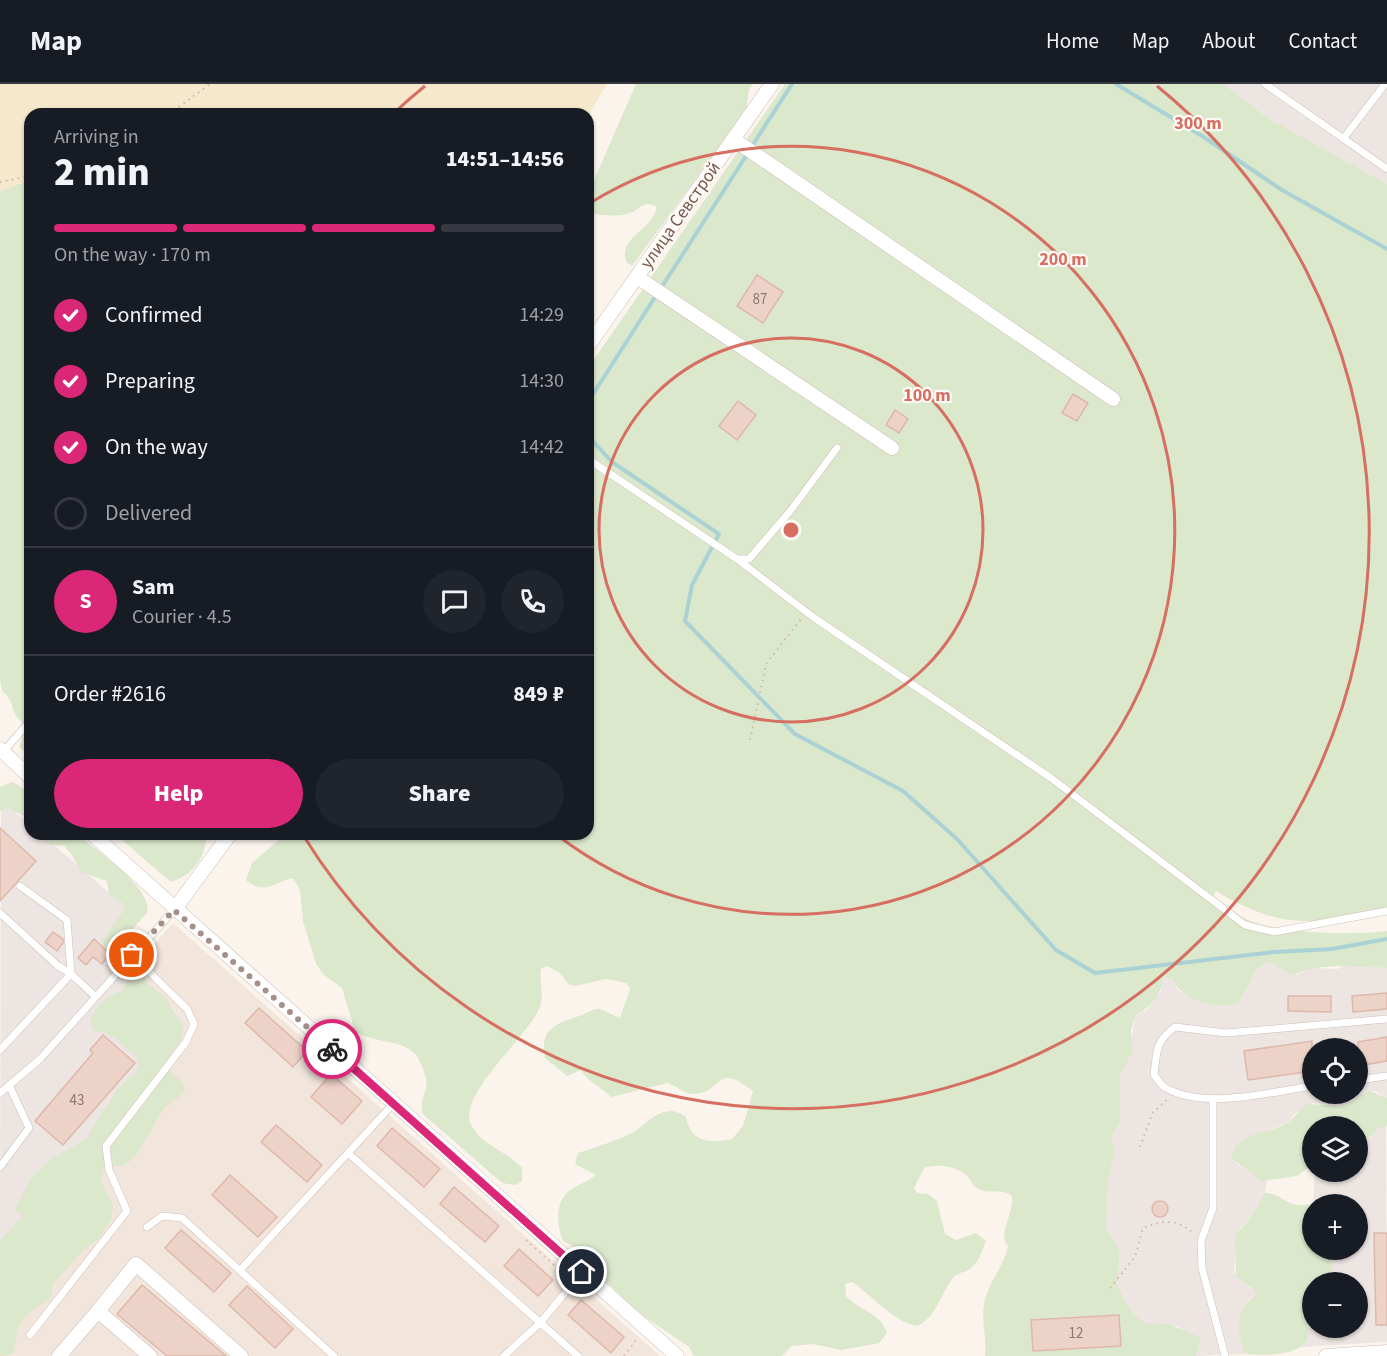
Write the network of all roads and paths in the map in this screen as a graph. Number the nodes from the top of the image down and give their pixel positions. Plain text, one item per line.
1 (210, 84) edge
2 (772, 84) edge
3 (1265, 84) edge
4 (1384, 84) edge
5 (177, 108) edge
6 (1343, 138) junction
7 (733, 140) junction
8 (1387, 169) edge
9 (24, 177) edge
10 (0, 182) edge
11 (637, 277) junction
12 (594, 338) edge
13 (1113, 399) dead end
14 (837, 448) dead end
15 (892, 448) dead end
16 (594, 463) edge
17 (737, 559) junction
18 (806, 612) junction
19 (24, 727) edge
20 (750, 740) dead end
21 (2, 750) edge
22 (24, 771) edge
23 (98, 840) edge
24 (226, 840) edge
25 (20, 886) dead end
26 (174, 910) junction
27 (1387, 911) edge
28 (0, 913) edge
29 (132, 955) junction
30 (71, 974) junction
31 (95, 996) junction
32 (1387, 1019) edge
33 (0, 1050) edge
34 (1387, 1076) edge
35 (1368, 1079) edge
36 (9, 1085) junction
37 (1302, 1087) edge
38 (1175, 1092) junction
39 (0, 1093) edge
40 (1213, 1099) junction
41 (394, 1103) junction
42 (1140, 1147) dead end
43 (349, 1154) junction
44 (0, 1167) edge
45 (147, 1227) dead end
46 (1201, 1241) junction
47 (241, 1269) junction
48 (582, 1272) junction
49 (1110, 1288) dead end
50 (98, 1311) junction
51 (542, 1322) junction
52 (645, 1328) junction
53 (30, 1335) dead end
54 (1387, 1352) edge
55 (59, 1356) edge
56 (150, 1356) edge
57 (241, 1356) edge
58 (334, 1356) edge
59 (504, 1356) edge
60 (579, 1356) edge
61 (624, 1356) edge
62 (677, 1356) edge
63 (1225, 1356) edge
64 (1326, 1356) edge

1 - 5 path
2 - 7 street, улица Севстрой
3 - 6 lane
4 - 6 lane
6 - 8 lane
7 - 11 street, улица Севстрой
7 - 13 street
9 - 10 path
11 - 12 street, улица Севстрой
11 - 15 street
14 - 17 lane
16 - 17 lane
17 - 18 lane
18 - 20 path
18 - 27 lane
19 - 21 lane
21 - 22 street
23 - 26 street
24 - 26 street
25 - 30 lane
26 - 29 lane
26 - 41 street
28 - 30 lane
29 - 31 lane
29 - 53 lane
30 - 31 lane
30 - 33 lane
31 - 36 lane
32 - 38 lane
34 - 35 lane
36 - 39 lane
36 - 44 lane
37 - 40 lane
38 - 40 lane
38 - 42 path
40 - 46 lane
41 - 43 lane
41 - 48 street
43 - 47 lane
43 - 51 lane
45 - 47 lane
46 - 49 path
46 - 63 lane
47 - 58 lane
48 - 51 lane
48 - 52 street
50 - 55 street
50 - 56 street
50 - 57 street
51 - 59 lane
51 - 60 lane
52 - 61 path
52 - 62 street
54 - 64 street

